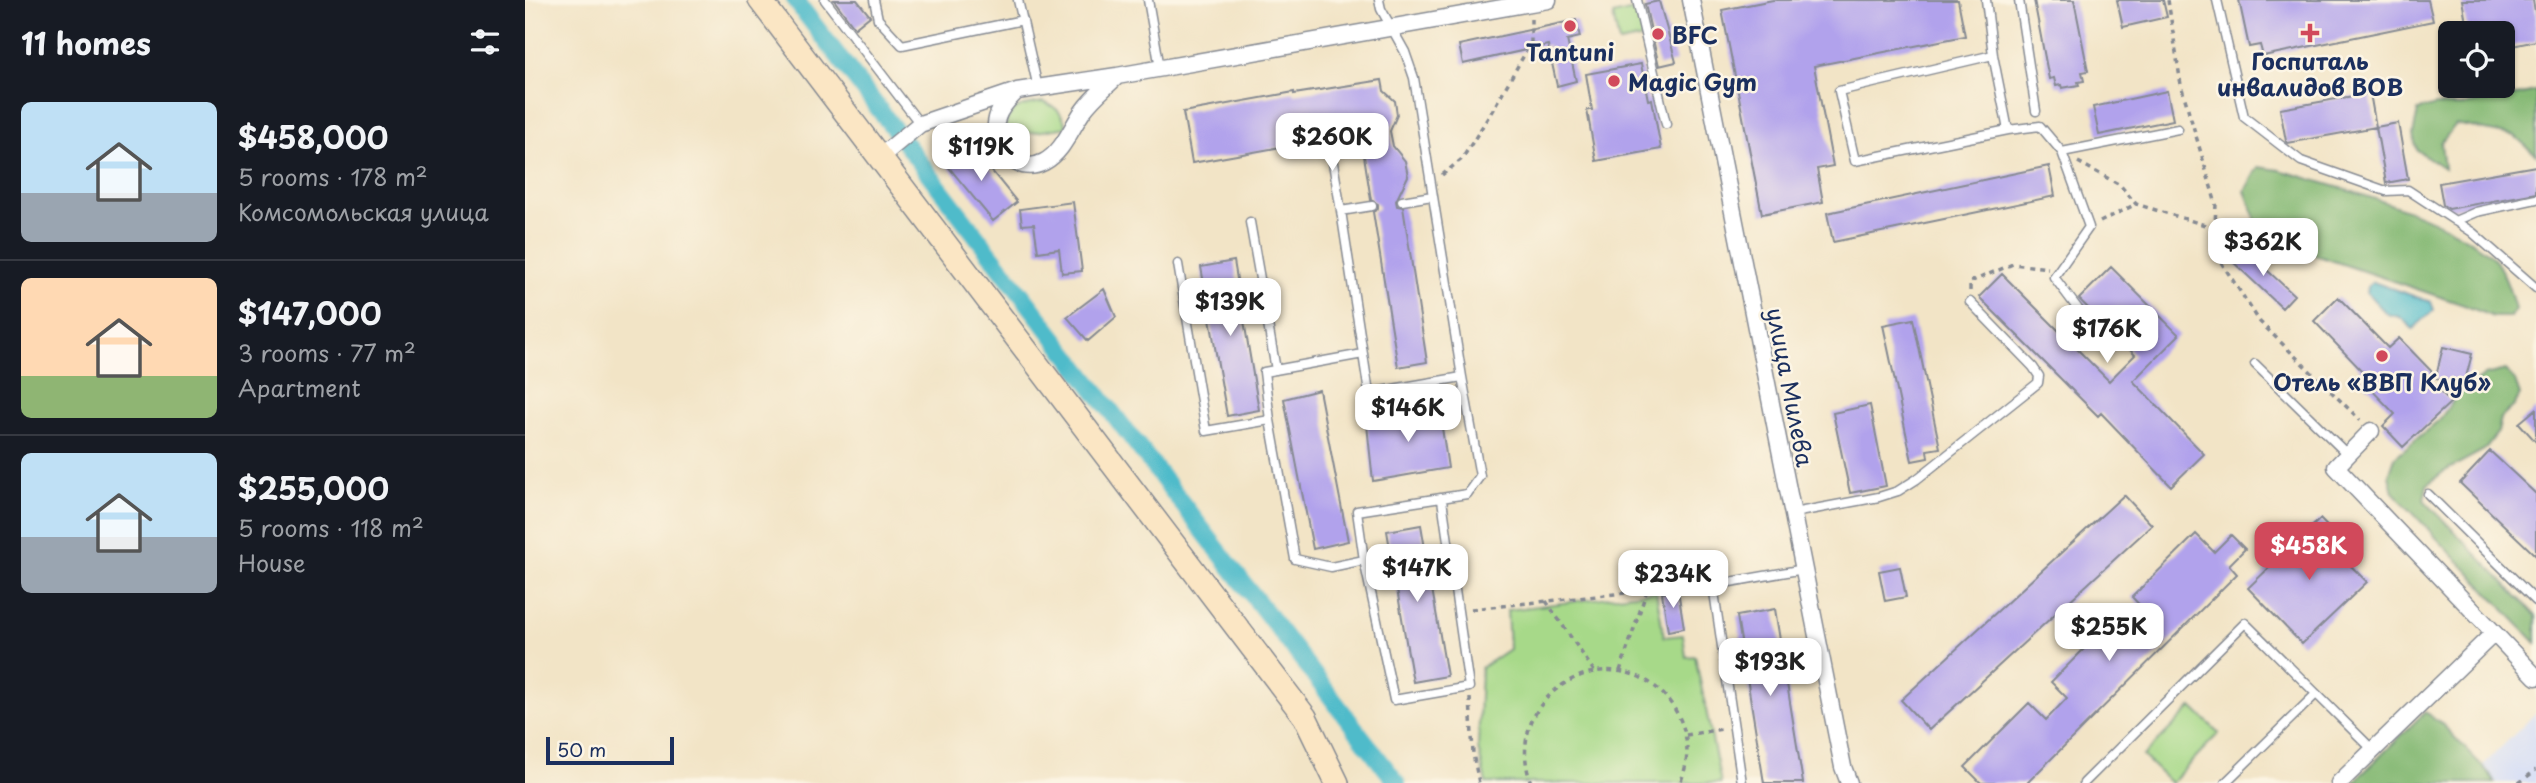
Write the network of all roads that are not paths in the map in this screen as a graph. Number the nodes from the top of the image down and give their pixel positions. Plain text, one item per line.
1 (760, 0) edge
2 (825, 0) edge
3 (874, 0) edge
4 (1018, 0) edge
5 (1148, 0) edge
6 (1379, 0) edge
7 (1548, 0) edge
8 (1637, 0) edge
9 (1691, 0) edge
10 (1986, 0) edge
11 (2019, 0) edge
12 (2217, 0) edge
13 (1023, 20) junction
14 (1392, 26) junction
15 (1993, 55) junction
16 (1160, 68) junction
17 (1117, 76) junction
18 (1038, 88) junction
19 (1017, 91) junction
20 (2036, 111) dead end
21 (1666, 124) dead end
22 (918, 126) junction
23 (2178, 129) dead end
24 (2008, 130) junction
25 (1331, 151) dead end
26 (2062, 152) junction
27 (883, 154) junction
28 (1432, 196) junction
29 (2536, 200) edge
30 (1402, 201) dead end
31 (1372, 206) dead end
32 (1341, 211) junction
33 (1250, 222) dead end
34 (2455, 222) junction
35 (1178, 264) dead end
36 (2536, 288) edge
37 (1970, 302) road end
38 (2108, 349) dead end
39 (1363, 354) junction
40 (2255, 364) dead end
41 (1276, 370) junction
42 (1462, 377) junction
43 (1270, 420) junction
44 (2371, 431) road end
45 (2348, 455) junction
46 (2428, 494) dead end
47 (1442, 500) junction
48 (1793, 513) junction
49 (1364, 560) junction
50 (1804, 569) junction
51 (2536, 601) edge
52 (2494, 633) junction
53 (2536, 677) edge
54 (2316, 694) junction
55 (2373, 750) junction
56 (1337, 783) edge
57 (1742, 783) edge
58 (1849, 783) edge
59 (2084, 783) edge
60 (2225, 783) edge
61 (2339, 783) edge

1 - 27 street
2 - 22 lane
3 - 13 lane
4 - 13 lane
5 - 16 lane
6 - 14 lane
7 - 14 street
8 - 21 lane
9 - 48 street, улица Милева
10 - 15 lane
11 - 20 lane
12 - 34 lane
13 - 18 lane
14 - 16 street
14 - 28 lane
15 - 24 lane
15 - 24 lane
16 - 17 street
17 - 18 street
17 - 19 street
18 - 19 street
19 - 22 street
22 - 27 street
23 - 26 lane
24 - 26 lane
25 - 32 lane
26 - 38 lane
27 - 56 street
28 - 30 lane
28 - 42 lane
29 - 34 lane
31 - 32 lane
32 - 39 lane
33 - 41 lane
34 - 36 lane
35 - 43 lane
37 - 48 lane
39 - 41 lane
39 - 42 lane
40 - 45 lane
41 - 43 lane
42 - 47 lane
43 - 49 lane
44 - 45 street
45 - 52 street
46 - 51 lane
47 - 49 lane
47 - 49 lane
48 - 50 street, улица Милева
50 - 57 lane
50 - 58 street, улица Милева
52 - 53 street
52 - 55 street
54 - 55 lane
54 - 59 lane
54 - 60 lane
55 - 61 street

